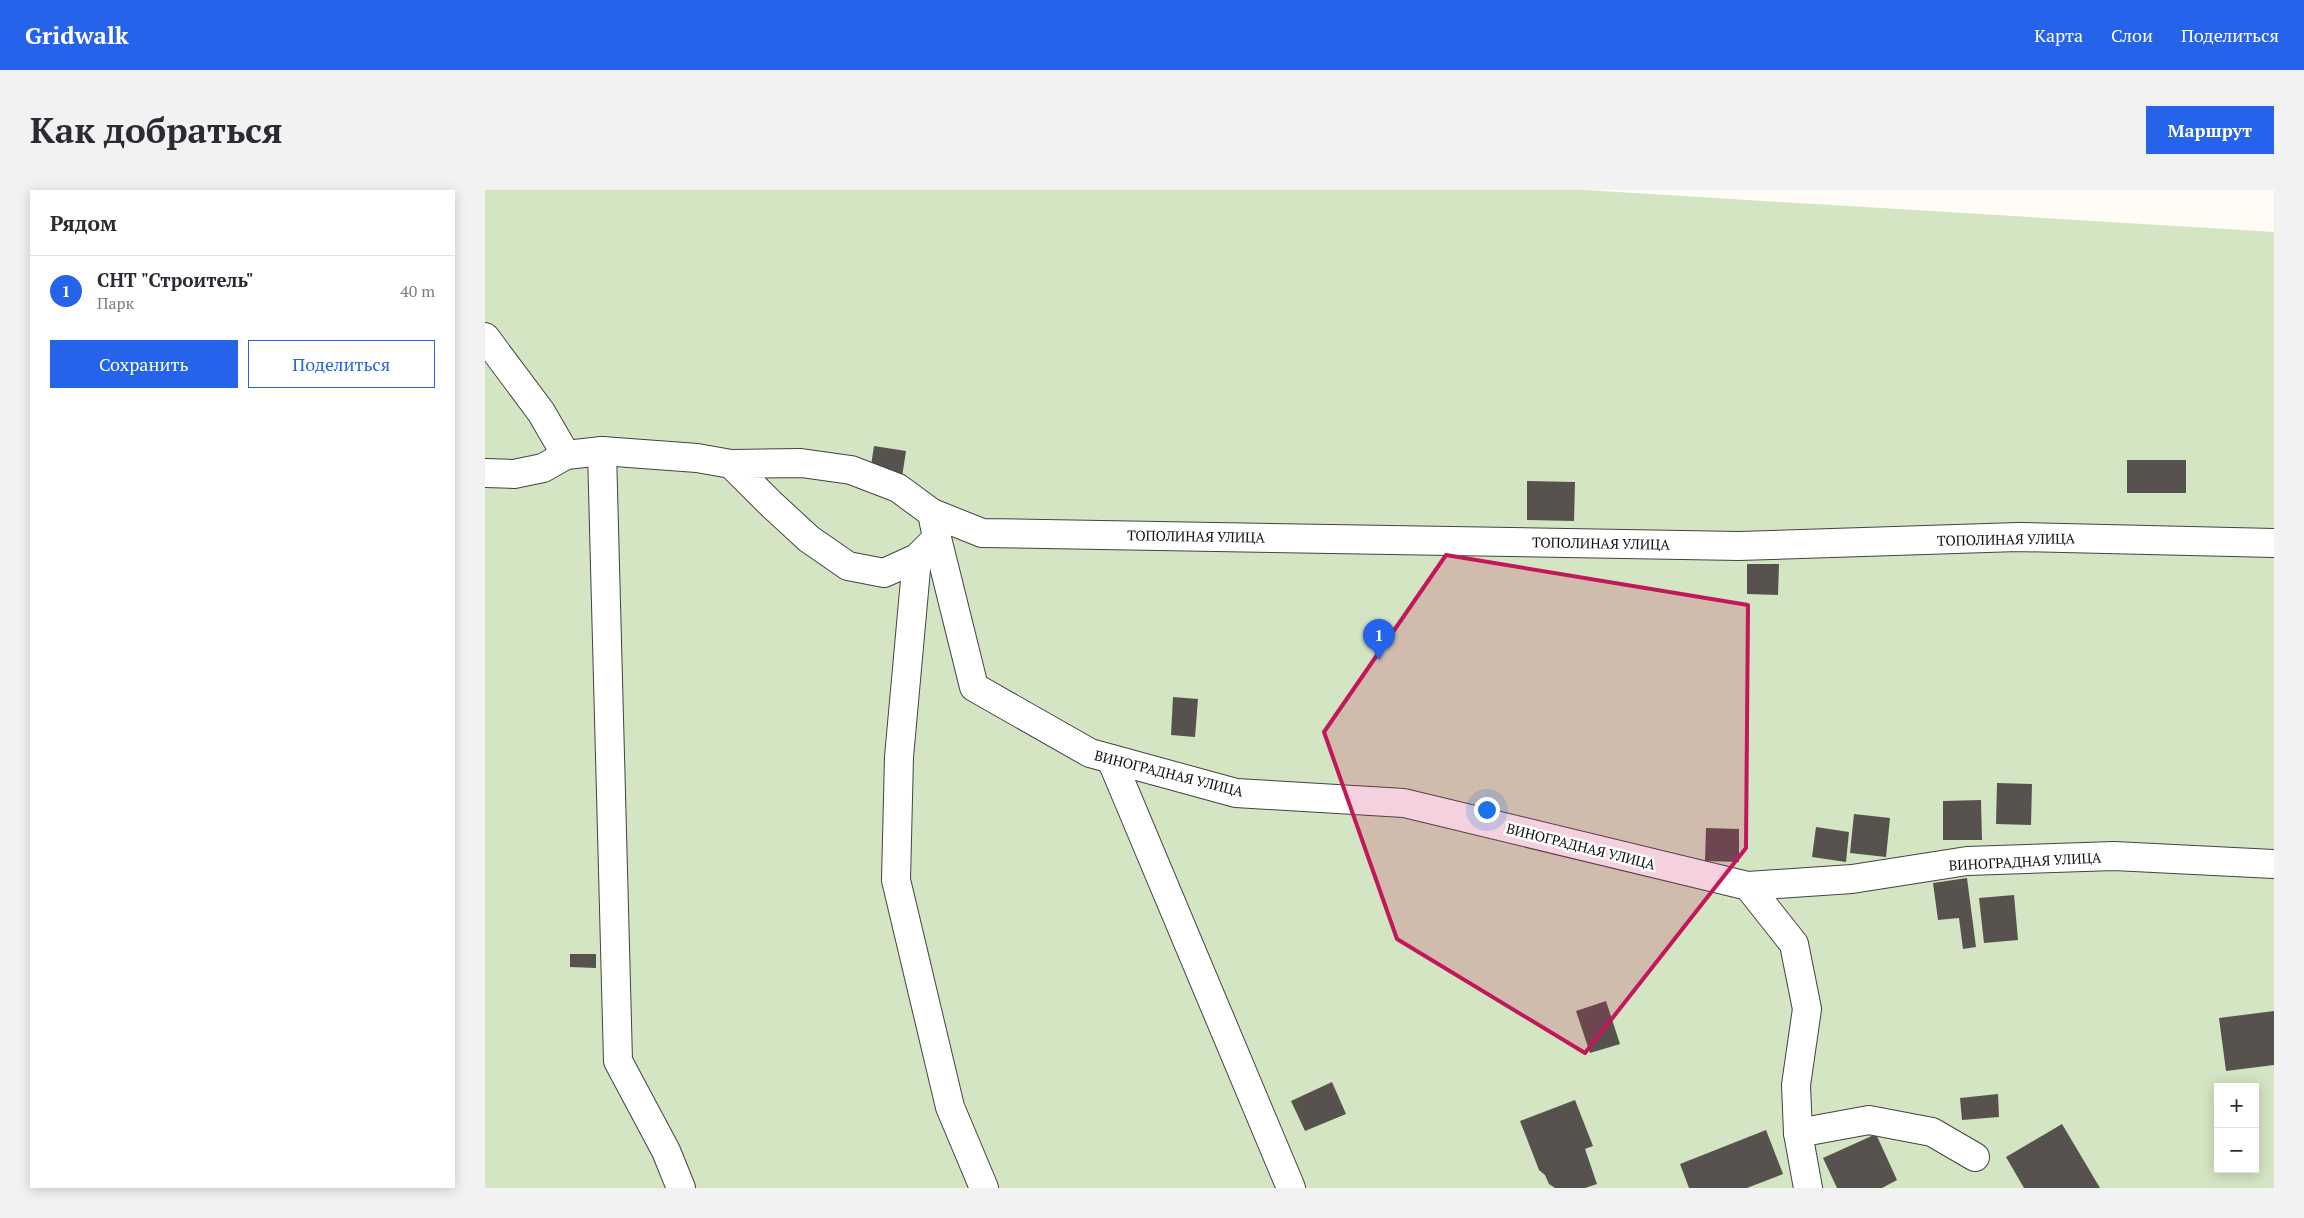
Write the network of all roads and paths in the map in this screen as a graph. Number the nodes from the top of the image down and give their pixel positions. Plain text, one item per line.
1 (485, 337) edge
2 (602, 451) junction
3 (566, 455) junction
4 (731, 464) junction
5 (485, 473) edge
6 (935, 525) junction
7 (2274, 543) edge
8 (917, 558) junction
9 (1111, 759) junction
10 (2274, 864) edge
11 (1748, 886) junction
12 (1797, 1133) junction
13 (1975, 1157) dead end
14 (681, 1188) edge
15 (984, 1188) edge
16 (1291, 1188) edge
17 (1808, 1188) edge

1 - 3 lane
2 - 3 lane, ТОПОЛИНАЯ УЛИЦА
2 - 4 lane, ТОПОЛИНАЯ УЛИЦА
2 - 14 lane
3 - 5 lane
4 - 6 lane, ТОПОЛИНАЯ УЛИЦА
4 - 8 lane
6 - 7 lane, ТОПОЛИНАЯ УЛИЦА
6 - 8 lane
6 - 9 lane, ВИНОГРАДНАЯ УЛИЦА
8 - 15 lane
9 - 11 lane, ВИНОГРАДНАЯ УЛИЦА
9 - 16 lane
10 - 11 lane, ВИНОГРАДНАЯ УЛИЦА
11 - 12 lane
12 - 13 lane
12 - 17 lane

